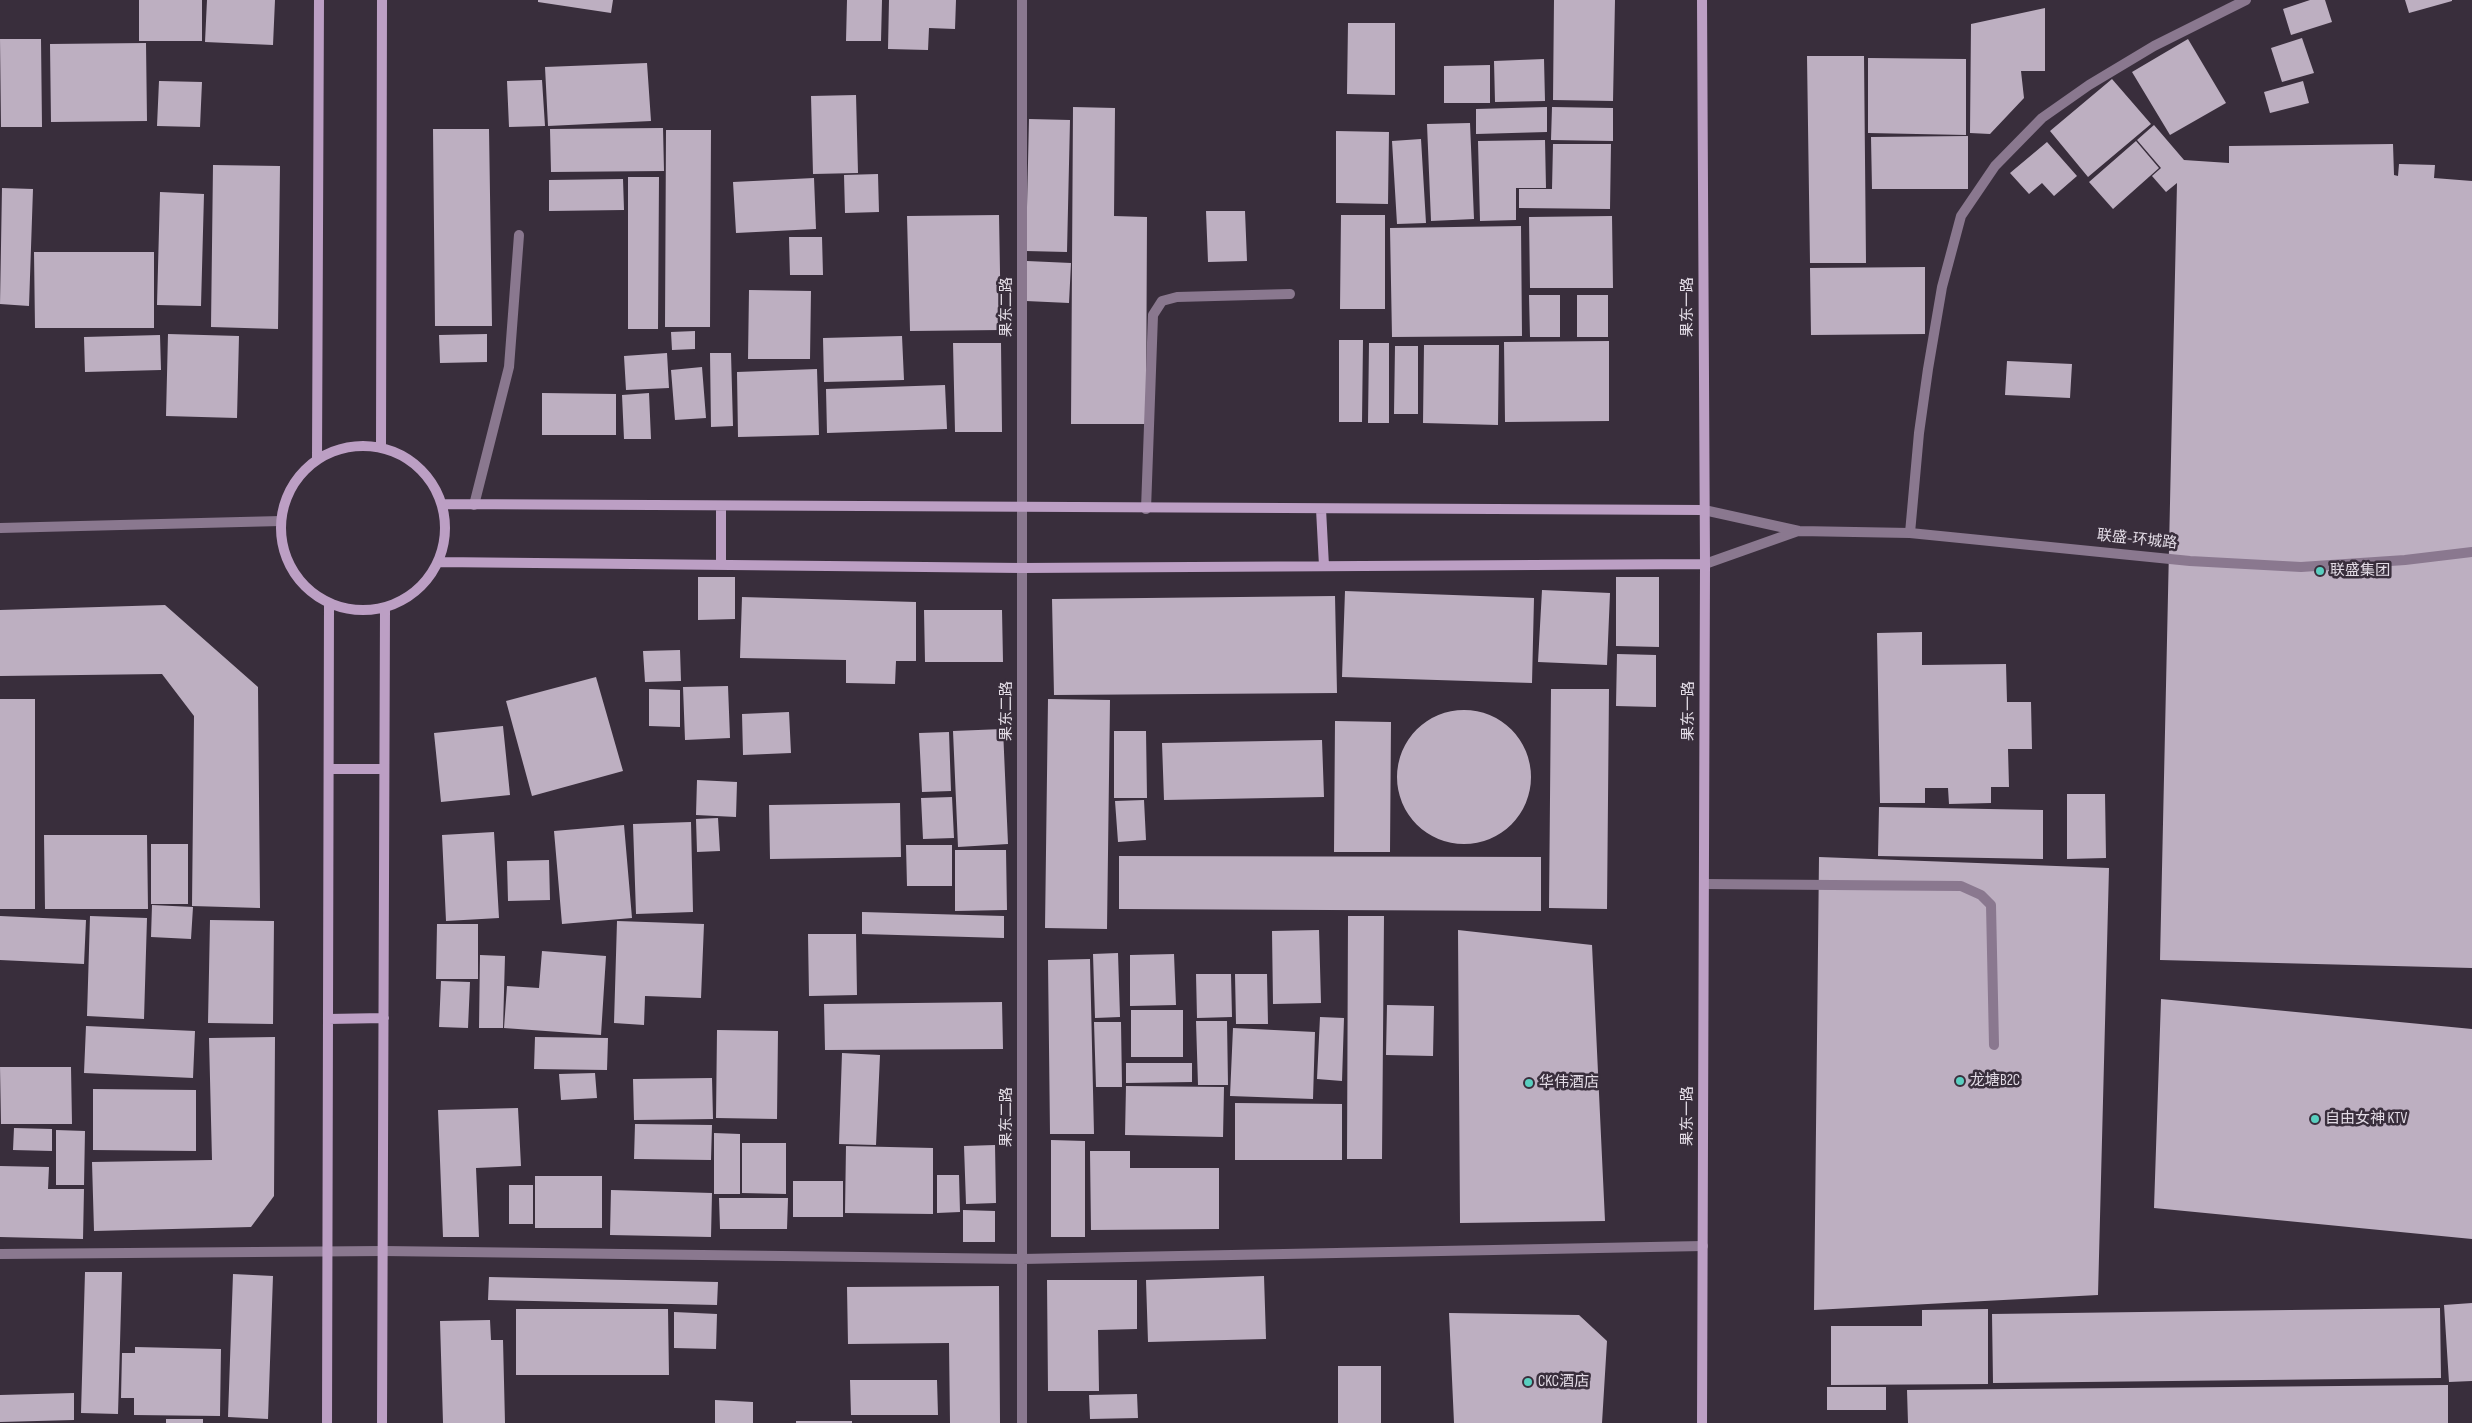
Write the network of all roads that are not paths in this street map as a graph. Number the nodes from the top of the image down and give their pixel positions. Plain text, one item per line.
1 (318, 0) edge
2 (382, 0) edge
3 (1022, 0) edge
4 (1702, 0) edge
5 (2246, 0) edge
6 (519, 235) dead end
7 (1290, 294) dead end
8 (381, 448) junction
9 (317, 459) junction
10 (442, 504) junction
11 (474, 505) junction
12 (721, 506) junction
13 (1022, 508) junction
14 (1146, 509) junction
15 (1321, 510) junction
16 (1704, 510) junction
17 (281, 521) junction
18 (0, 528) edge
19 (1799, 531) junction
20 (1910, 533) junction
21 (2472, 552) edge
22 (438, 562) junction
23 (1705, 564) junction
24 (721, 565) junction
25 (1324, 566) junction
26 (1022, 568) junction
27 (329, 603) junction
28 (385, 608) junction
29 (328, 768) junction
30 (384, 769) junction
31 (1704, 884) junction
32 (328, 1018) junction
33 (384, 1018) junction
34 (1994, 1045) dead end
35 (1703, 1246) junction
36 (328, 1251) junction
37 (382, 1251) junction
38 (0, 1254) edge
39 (1022, 1259) junction
40 (327, 1423) edge
41 (382, 1423) edge
42 (1022, 1423) edge
43 (1702, 1423) edge

1 - 9 street
2 - 8 street
3 - 13 street, 果东二路
4 - 16 street, 果东一路
5 - 20 street
6 - 11 street
7 - 14 street
8 - 9 street
8 - 10 street
9 - 17 street
10 - 11 street
10 - 22 street
11 - 12 street
12 - 13 street
12 - 24 street
13 - 14 street
13 - 26 street, 果东二路
14 - 15 street
15 - 16 street
15 - 25 street
16 - 19 street
16 - 23 street, 果东一路
17 - 18 street
17 - 27 street
19 - 20 street, 联盛-环城路
19 - 23 street
20 - 21 street, 联盛-环城路
22 - 24 street
22 - 28 street
23 - 25 street
23 - 31 street, 果东一路
24 - 26 street
25 - 26 street
26 - 39 street, 果东二路
27 - 28 street
27 - 29 street
28 - 30 street
29 - 30 street
29 - 32 street
30 - 33 street
31 - 34 street
31 - 35 street, 果东一路
32 - 33 street
32 - 36 street
33 - 37 street
35 - 39 street
35 - 43 street, 果东一路
36 - 37 street
36 - 38 street
36 - 40 street
37 - 39 street
37 - 41 street
39 - 42 street, 果东二路

